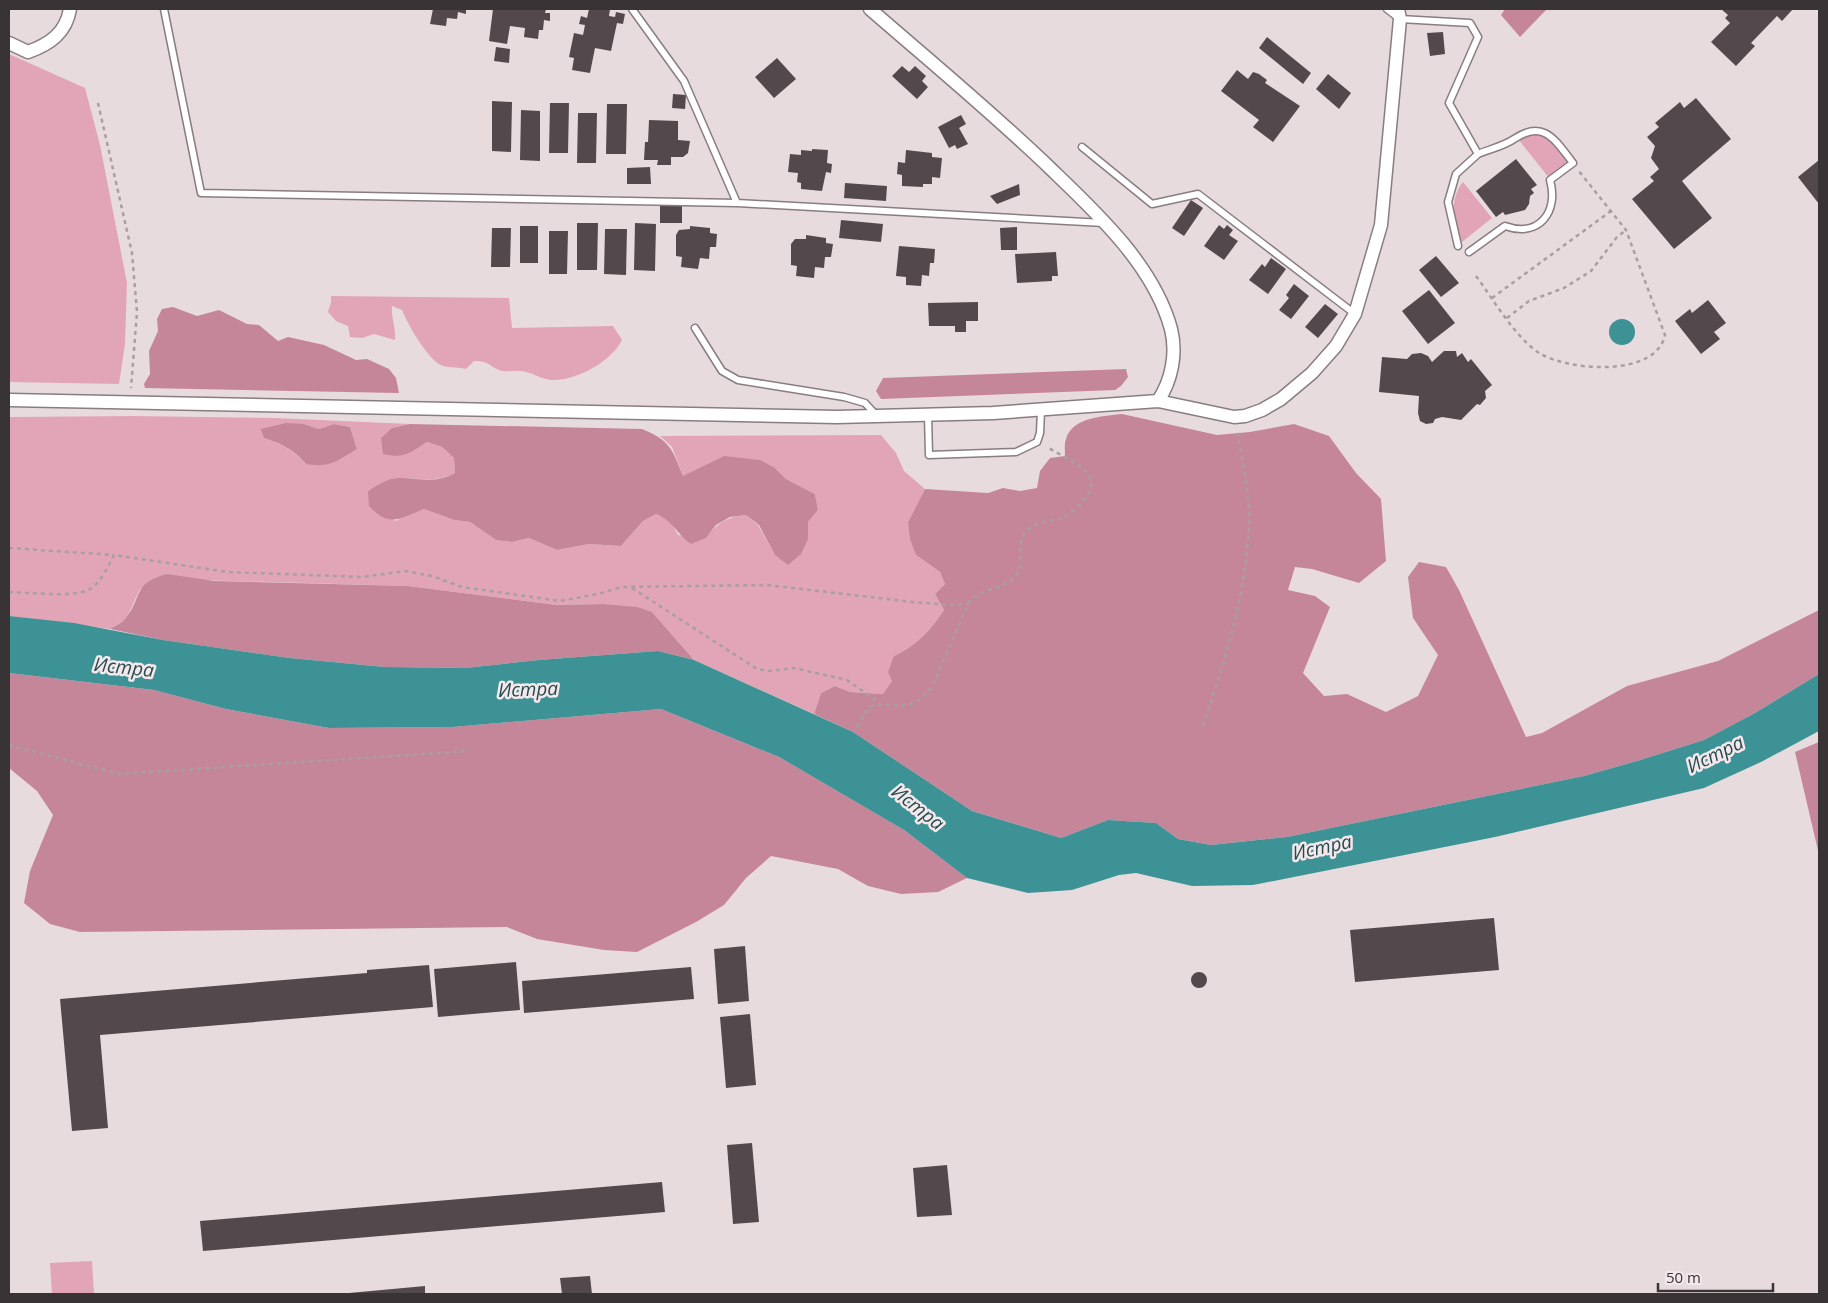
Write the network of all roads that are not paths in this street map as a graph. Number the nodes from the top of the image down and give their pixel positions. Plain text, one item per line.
1 (70, 9) edge
2 (164, 9) edge
3 (632, 9) edge
4 (870, 9) edge
5 (1387, 9) edge
6 (1399, 14) edge
7 (9, 43) edge
8 (1082, 147) dead end
9 (1478, 154) junction
10 (737, 203) junction
11 (1107, 223) junction
12 (1458, 246) dead end
13 (1469, 252) dead end
14 (1354, 314) junction
15 (695, 328) dead end
16 (9, 400) edge
17 (1158, 401) junction
18 (1041, 410) junction
19 (928, 415) junction
20 (877, 416) junction

1 - 7 street
2 - 10 lane
3 - 10 lane
4 - 11 street
5 - 6 lane
6 - 9 lane
6 - 14 street
8 - 14 lane
9 - 12 lane
9 - 13 lane
10 - 11 lane
11 - 17 street
14 - 17 street
15 - 20 lane
16 - 20 street
17 - 18 street
18 - 19 street
18 - 19 lane
19 - 20 street

